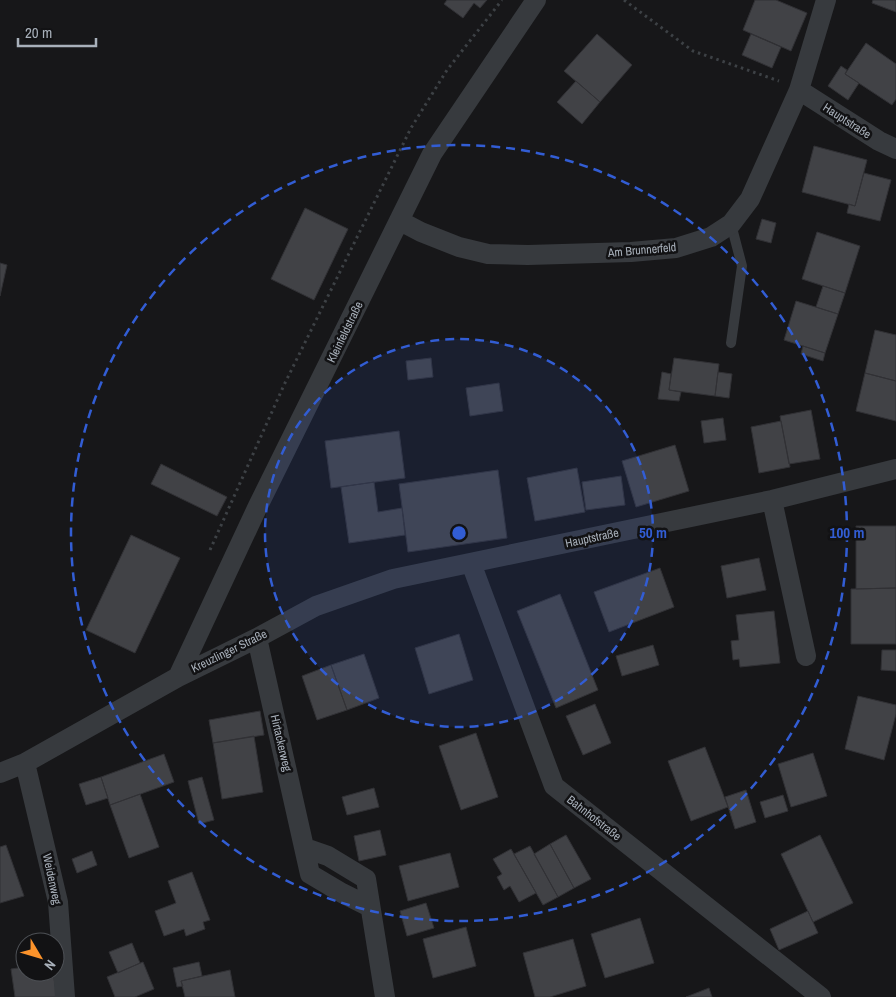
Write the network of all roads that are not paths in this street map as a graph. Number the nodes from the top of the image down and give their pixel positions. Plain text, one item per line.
1 (536, 0) edge
2 (826, 0) edge
3 (799, 90) junction
4 (896, 149) edge
5 (400, 221) junction
6 (731, 224) junction
7 (731, 343) dead end
8 (896, 469) edge
9 (772, 500) junction
10 (471, 563) junction
11 (258, 638) junction
12 (806, 656) dead end
13 (178, 677) junction
14 (25, 763) junction
15 (0, 773) edge
16 (65, 997) edge
17 (385, 997) edge
18 (821, 997) edge

1 - 5 street, Kleinfeldstraße
2 - 3 street, Am Brunnerfeld
3 - 4 street, Hauptstraße
3 - 6 street, Am Brunnerfeld
5 - 6 street, Am Brunnerfeld
5 - 13 street, Kleinfeldstraße
6 - 7 lane
8 - 9 street, Hauptstraße
9 - 10 street, Hauptstraße
9 - 12 street
10 - 11 street, Kreuzlinger Straße
10 - 18 street, Bahnhofstraße
11 - 13 street, Kreuzlinger Straße
11 - 17 street, Hirtackerweg
13 - 14 street, Kreuzlinger Straße
14 - 15 street, Kreuzlinger Straße
14 - 16 street, Weidenweg

